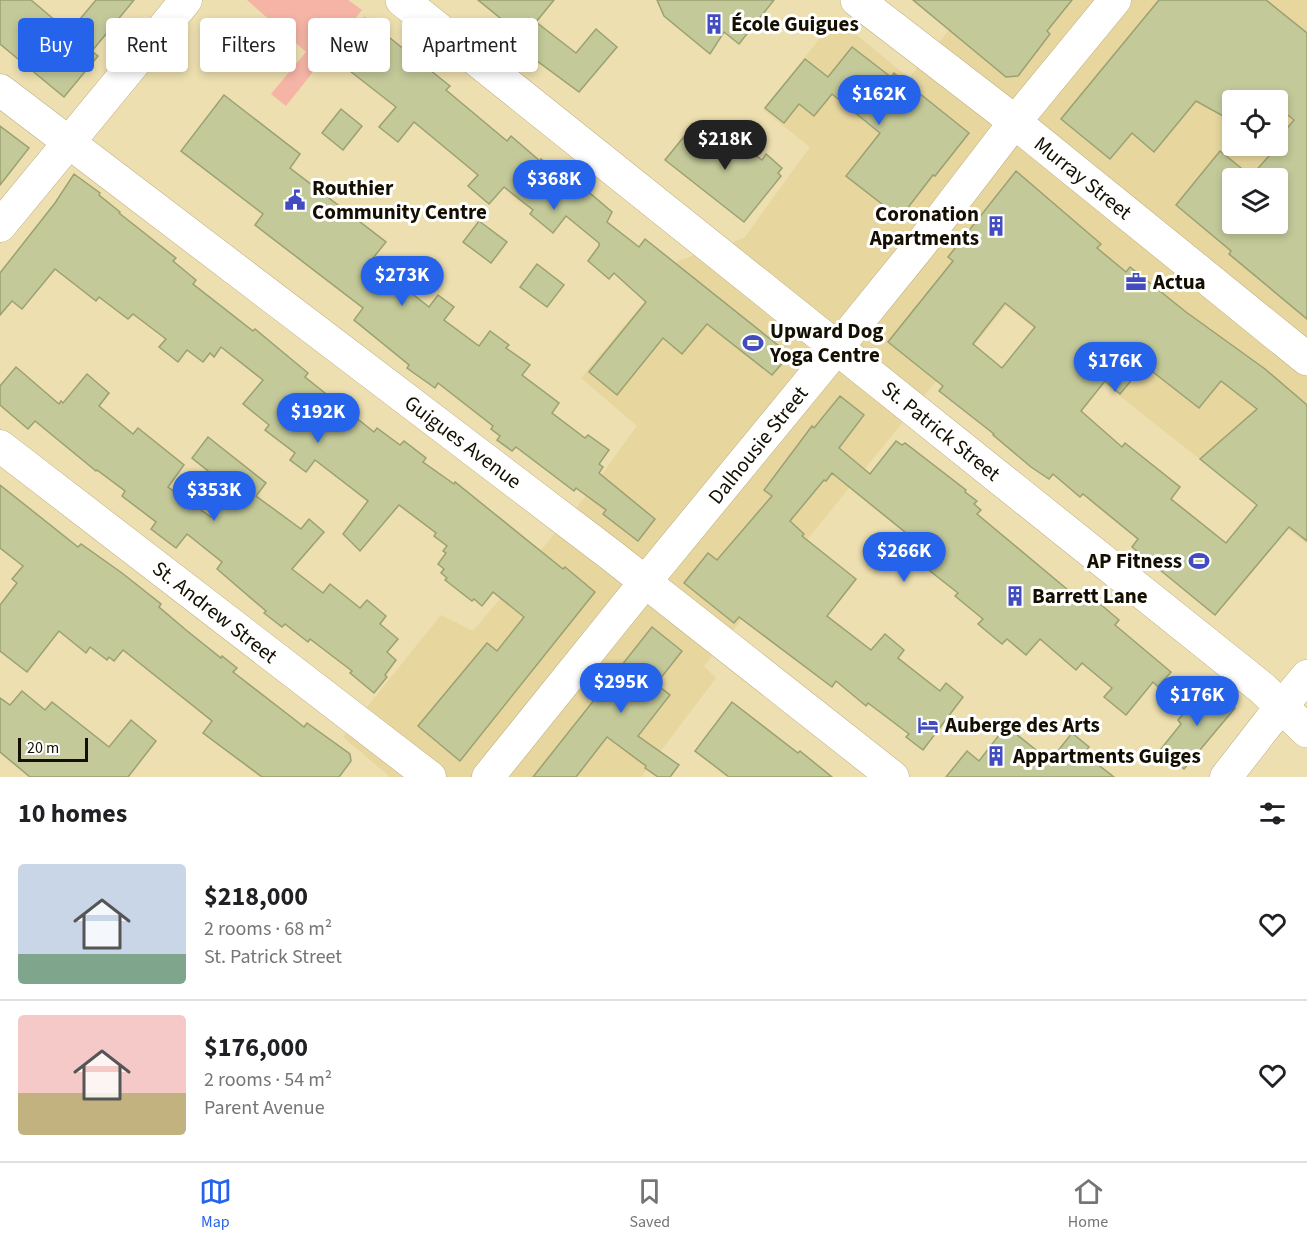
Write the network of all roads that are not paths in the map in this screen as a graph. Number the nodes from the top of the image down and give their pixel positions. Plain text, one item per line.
1 (186, 0) edge
2 (402, 0) edge
3 (857, 0) edge
4 (1115, 0) edge
5 (0, 90) edge
6 (1014, 123) junction
7 (68, 142) junction
8 (0, 226) edge
9 (837, 348) junction
10 (1307, 359) edge
11 (0, 446) edge
12 (645, 582) junction
13 (1307, 676) edge
14 (1282, 708) junction
15 (1307, 731) edge
16 (430, 777) edge
17 (488, 777) edge
18 (893, 777) edge
19 (1226, 777) edge

1 - 7 street
2 - 9 main road, St. Patrick Street
3 - 6 main road, Murray Street
4 - 6 street, Dalhousie Street
5 - 7 street, Guigues Avenue
6 - 9 street, Dalhousie Street
6 - 10 main road, Murray Street
7 - 8 street
7 - 12 street, Guigues Avenue
9 - 12 street, Dalhousie Street
9 - 14 main road, St. Patrick Street
11 - 16 street, St. Andrew Street
12 - 17 street, Dalhousie Street
12 - 18 street, Guigues Avenue
13 - 14 street
14 - 15 main road, St. Patrick Street
14 - 19 street

